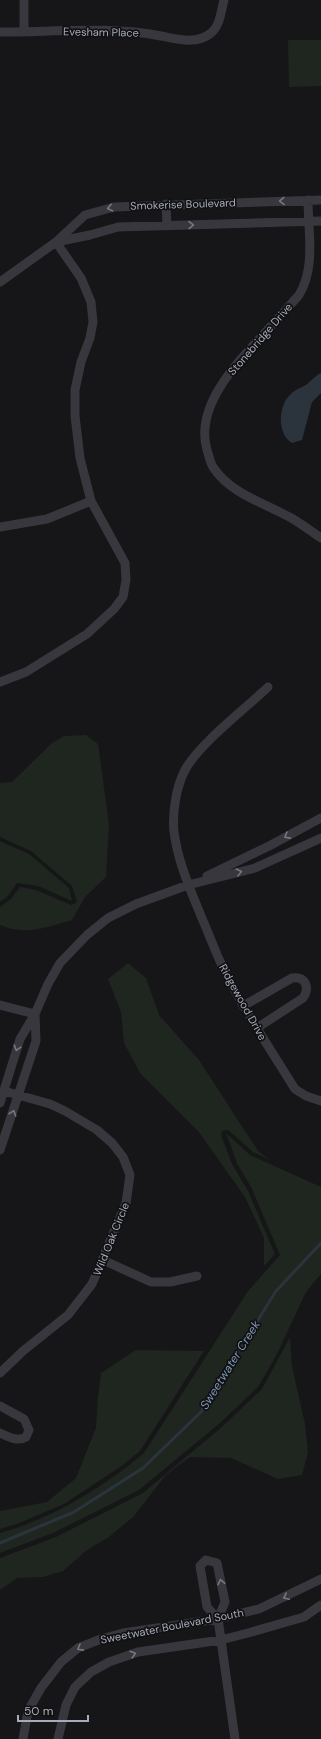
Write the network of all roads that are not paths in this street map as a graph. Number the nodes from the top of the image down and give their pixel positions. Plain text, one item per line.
1 (24, 0) edge
2 (224, 0) edge
3 (0, 32) edge
4 (24, 32) junction
5 (308, 200) junction
6 (321, 200) edge
7 (166, 204) junction
8 (308, 221) junction
9 (321, 221) edge
10 (167, 226) junction
11 (56, 242) junction
12 (0, 282) edge
13 (91, 501) junction
14 (0, 527) edge
15 (321, 538) edge
16 (0, 682) edge
17 (268, 687) dead end
18 (321, 818) edge
19 (321, 838) edge
20 (188, 885) junction
21 (0, 1006) edge
22 (243, 1006) junction
23 (36, 1014) junction
24 (257, 1028) junction
25 (4, 1091) junction
26 (19, 1096) junction
27 (321, 1100) edge
28 (0, 1102) edge
29 (0, 1150) edge
30 (103, 1260) junction
31 (197, 1276) dead end
32 (0, 1374) edge
33 (0, 1406) edge
34 (0, 1433) edge
35 (321, 1579) edge
36 (321, 1605) edge
37 (218, 1619) junction
38 (221, 1640) junction
39 (23, 1739) edge
40 (58, 1739) edge
41 (236, 1739) edge

1 - 4 street
2 - 4 street, Evesham Place
3 - 4 street, Evesham Place
5 - 6 street, Smokerise Boulevard
5 -> 7 street, Smokerise Boulevard
5 - 8 street, Stonebridge Drive
7 - 10 street
7 -> 11 street, Smokerise Boulevard
8 - 9 street, Smokerise Boulevard
10 -> 8 street, Smokerise Boulevard
8 - 15 street, Stonebridge Drive
10 - 11 street, Smokerise Boulevard
11 - 12 street, Smokerise Boulevard
11 - 13 street
13 - 14 street
13 - 16 street
17 - 20 street, Ridgewood Drive
18 -> 20 street
20 -> 19 street
20 - 22 street, Ridgewood Drive
20 - 23 street
21 - 23 street
22 - 24 street, Ridgewood Drive
22 - 24 street
23 -> 25 street
23 - 26 street
24 - 27 street, Ridgewood Drive
25 - 26 street, Wild Oak Circle
25 - 28 street
29 -> 26 street
26 - 30 street, Wild Oak Circle
30 - 31 street
30 - 32 street, Wild Oak Circle
33 - 34 street
35 -> 37 street, Sweetwater Boulevard South
36 - 38 street, Sweetwater Boulevard South
37 -> 37 street
37 - 38 street
37 -> 39 street, Sweetwater Boulevard South
40 -> 38 street, Sweetwater Boulevard South
38 - 41 street

